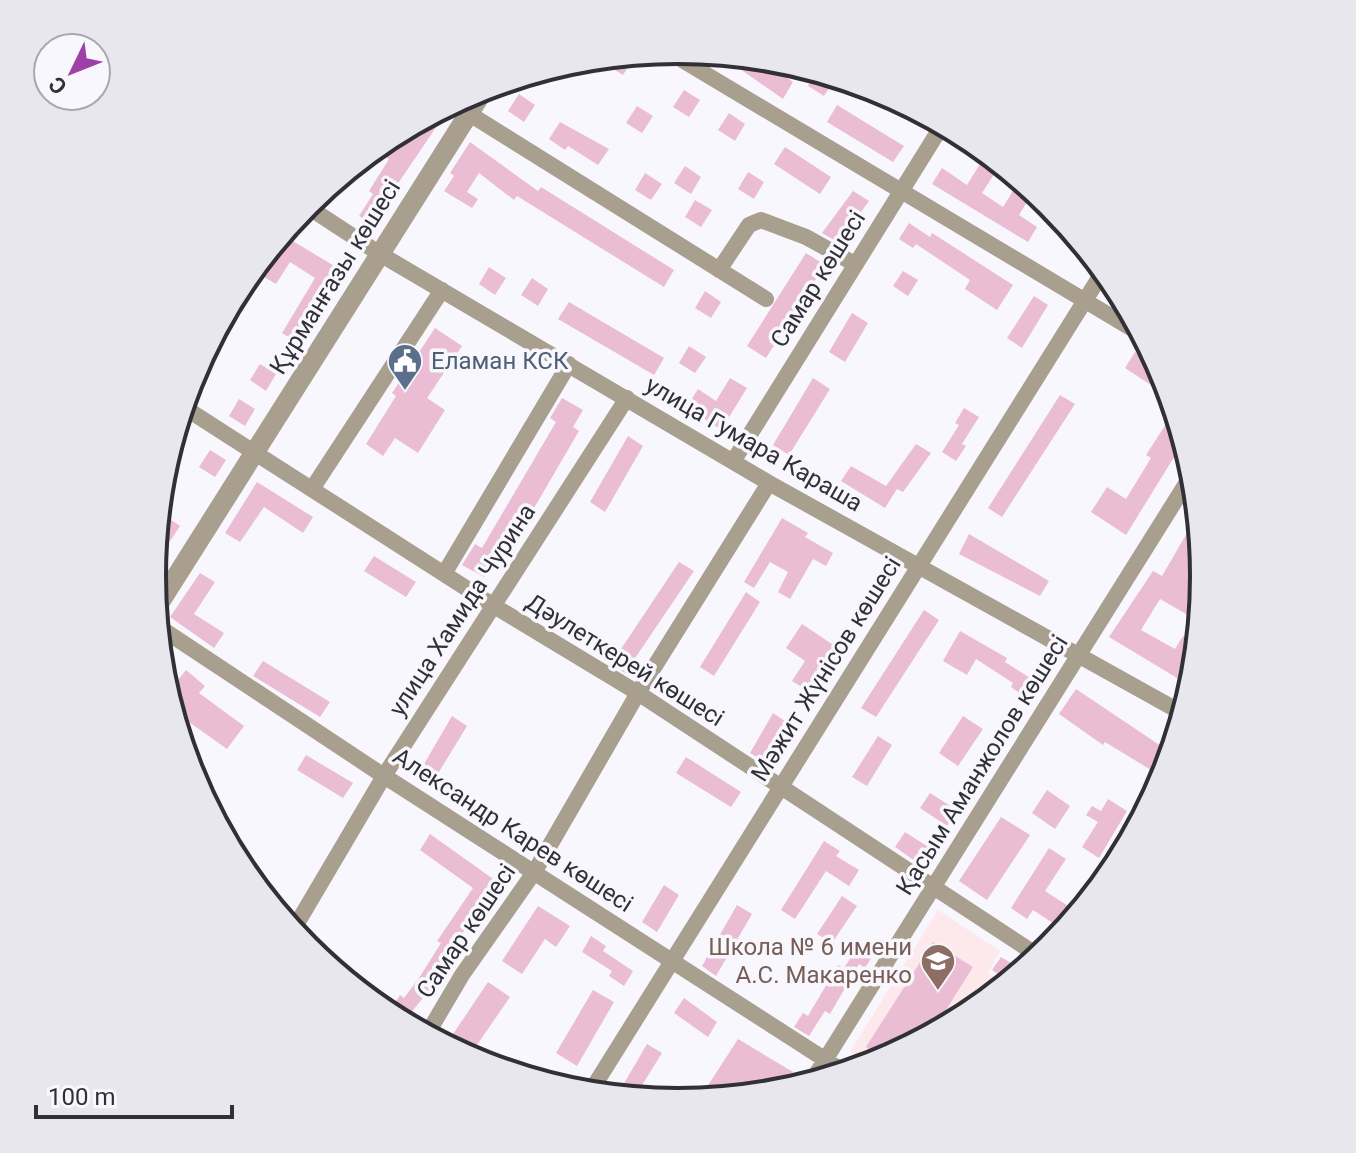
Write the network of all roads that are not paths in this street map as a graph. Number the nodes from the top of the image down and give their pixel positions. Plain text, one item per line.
1 (689, 64) edge
2 (465, 111) edge
3 (456, 115) edge
4 (937, 135) edge
5 (901, 194) junction
6 (317, 213) edge
7 (380, 254) junction
8 (853, 263) junction
9 (719, 270) junction
10 (1097, 281) edge
11 (442, 290) junction
12 (766, 299) dead end
13 (1084, 301) junction
14 (1124, 325) edge
15 (569, 364) junction
16 (627, 398) junction
17 (193, 413) edge
18 (255, 453) junction
19 (734, 460) junction
20 (769, 483) junction
21 (312, 489) junction
22 (1183, 489) edge
23 (918, 566) junction
24 (444, 574) junction
25 (166, 592) edge
26 (494, 606) junction
27 (169, 634) edge
28 (1078, 655) junction
29 (638, 693) junction
30 (1173, 708) edge
31 (384, 776) junction
32 (780, 788) junction
33 (535, 871) junction
34 (933, 888) junction
35 (299, 920) edge
36 (1029, 950) edge
37 (672, 960) junction
38 (432, 1026) edge
39 (826, 1059) junction
40 (834, 1065) edge
41 (819, 1069) edge
42 (596, 1082) edge

1 - 5 street
2 - 9 street
3 - 7 street, Құрманғазы көшесі
4 - 5 street, Самар көшесі
5 - 8 street, Самар көшесі
5 - 13 street
6 - 7 street, улица Гумара Караша
7 - 11 street, улица Гумара Караша
7 - 18 street, Құрманғазы көшесі
8 - 9 street
8 - 19 street, Самар көшесі
9 - 12 street
10 - 13 street, Мәжит Жүнісов көшесі
11 - 15 street, улица Гумара Караша
11 - 21 street
13 - 14 street
13 - 23 street, Мәжит Жүнісов көшесі
15 - 16 street, улица Гумара Караша
15 - 24 street
16 - 19 street, улица Гумара Караша
16 - 26 street, улица Хамида Чурина
17 - 18 street, Дәулеткерей көшесі
18 - 21 street, Дәулеткерей көшесі
18 - 25 street, Құрманғазы көшесі
19 - 20 street, улица Гумара Караша
20 - 23 street, улица Гумара Караша
20 - 29 street, Самар көшесі
21 - 24 street, Дәулеткерей көшесі
22 - 28 street, Қасым Аманжолов көшесі
23 - 28 street, улица Гумара Караша
23 - 32 street, Мәжит Жүнісов көшесі
24 - 26 street, Дәулеткерей көшесі
26 - 29 street, Дәулеткерей көшесі
26 - 31 street, улица Хамида Чурина
27 - 31 street, Александр Карев көшесі
28 - 30 street, улица Гумара Караша
28 - 34 street, Қасым Аманжолов көшесі
29 - 32 street, Дәулеткерей көшесі
29 - 33 street, Самар көшесі
31 - 33 street, Александр Карев көшесі
31 - 35 street, улица Хамида Чурина
32 - 34 street, Дәулеткерей көшесі
32 - 37 street, Мәжит Жүнісов көшесі
33 - 37 street, Александр Карев көшесі
33 - 38 street, Самар көшесі
34 - 36 street, Дәулеткерей көшесі
34 - 39 street, Қасым Аманжолов көшесі
37 - 39 street, Александр Карев көшесі
37 - 42 street, Мәжит Жүнісов көшесі
39 - 40 street, Александр Карев көшесі
39 - 41 street, Қасым Аманжолов көшесі

